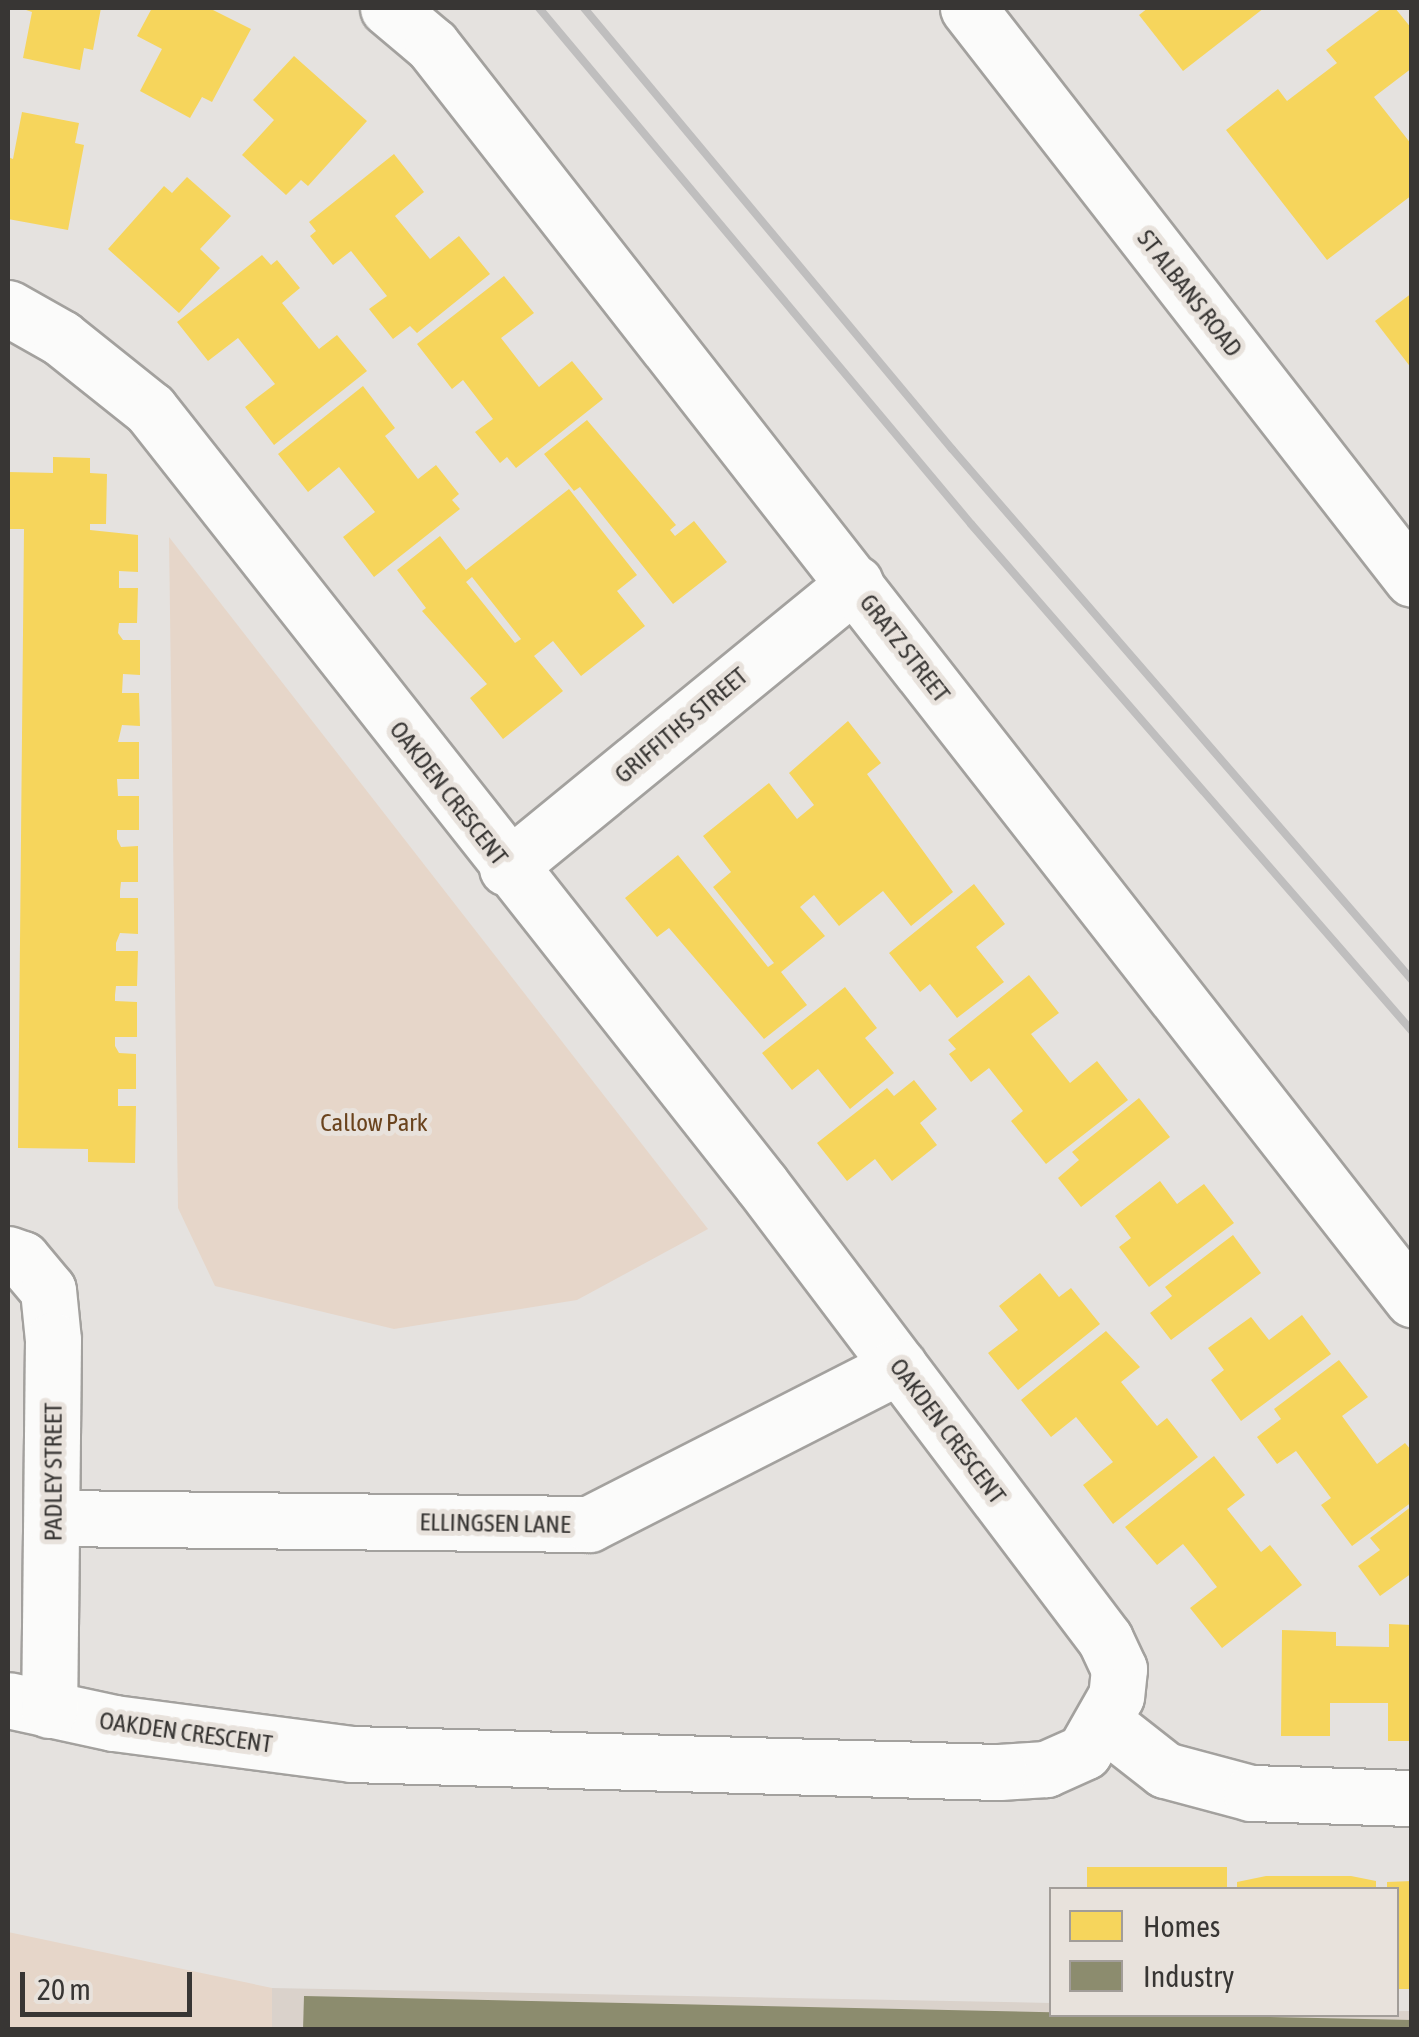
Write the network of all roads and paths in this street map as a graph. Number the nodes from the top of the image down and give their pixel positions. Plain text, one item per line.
1 (388, 8) edge
2 (968, 8) edge
3 (8, 308) edge
4 (1412, 579) edge
5 (855, 583) junction
6 (508, 868) junction
7 (8, 1254) edge
8 (1412, 1299) edge
9 (899, 1366) junction
10 (52, 1518) junction
11 (28, 1705) edge
12 (1105, 1722) junction
13 (1412, 1798) edge

1 - 5 street, GRATZ STREET
2 - 4 street, ST ALBANS ROAD
3 - 6 street, OAKDEN CRESCENT
5 - 6 street, GRIFFITHS STREET
5 - 8 street, GRATZ STREET
6 - 9 street, OAKDEN CRESCENT
7 - 10 street, PADLEY STREET
9 - 10 street, ELLINGSEN LANE
9 - 12 street, OAKDEN CRESCENT
10 - 11 street, PADLEY STREET
11 - 12 street, OAKDEN CRESCENT
12 - 13 street

